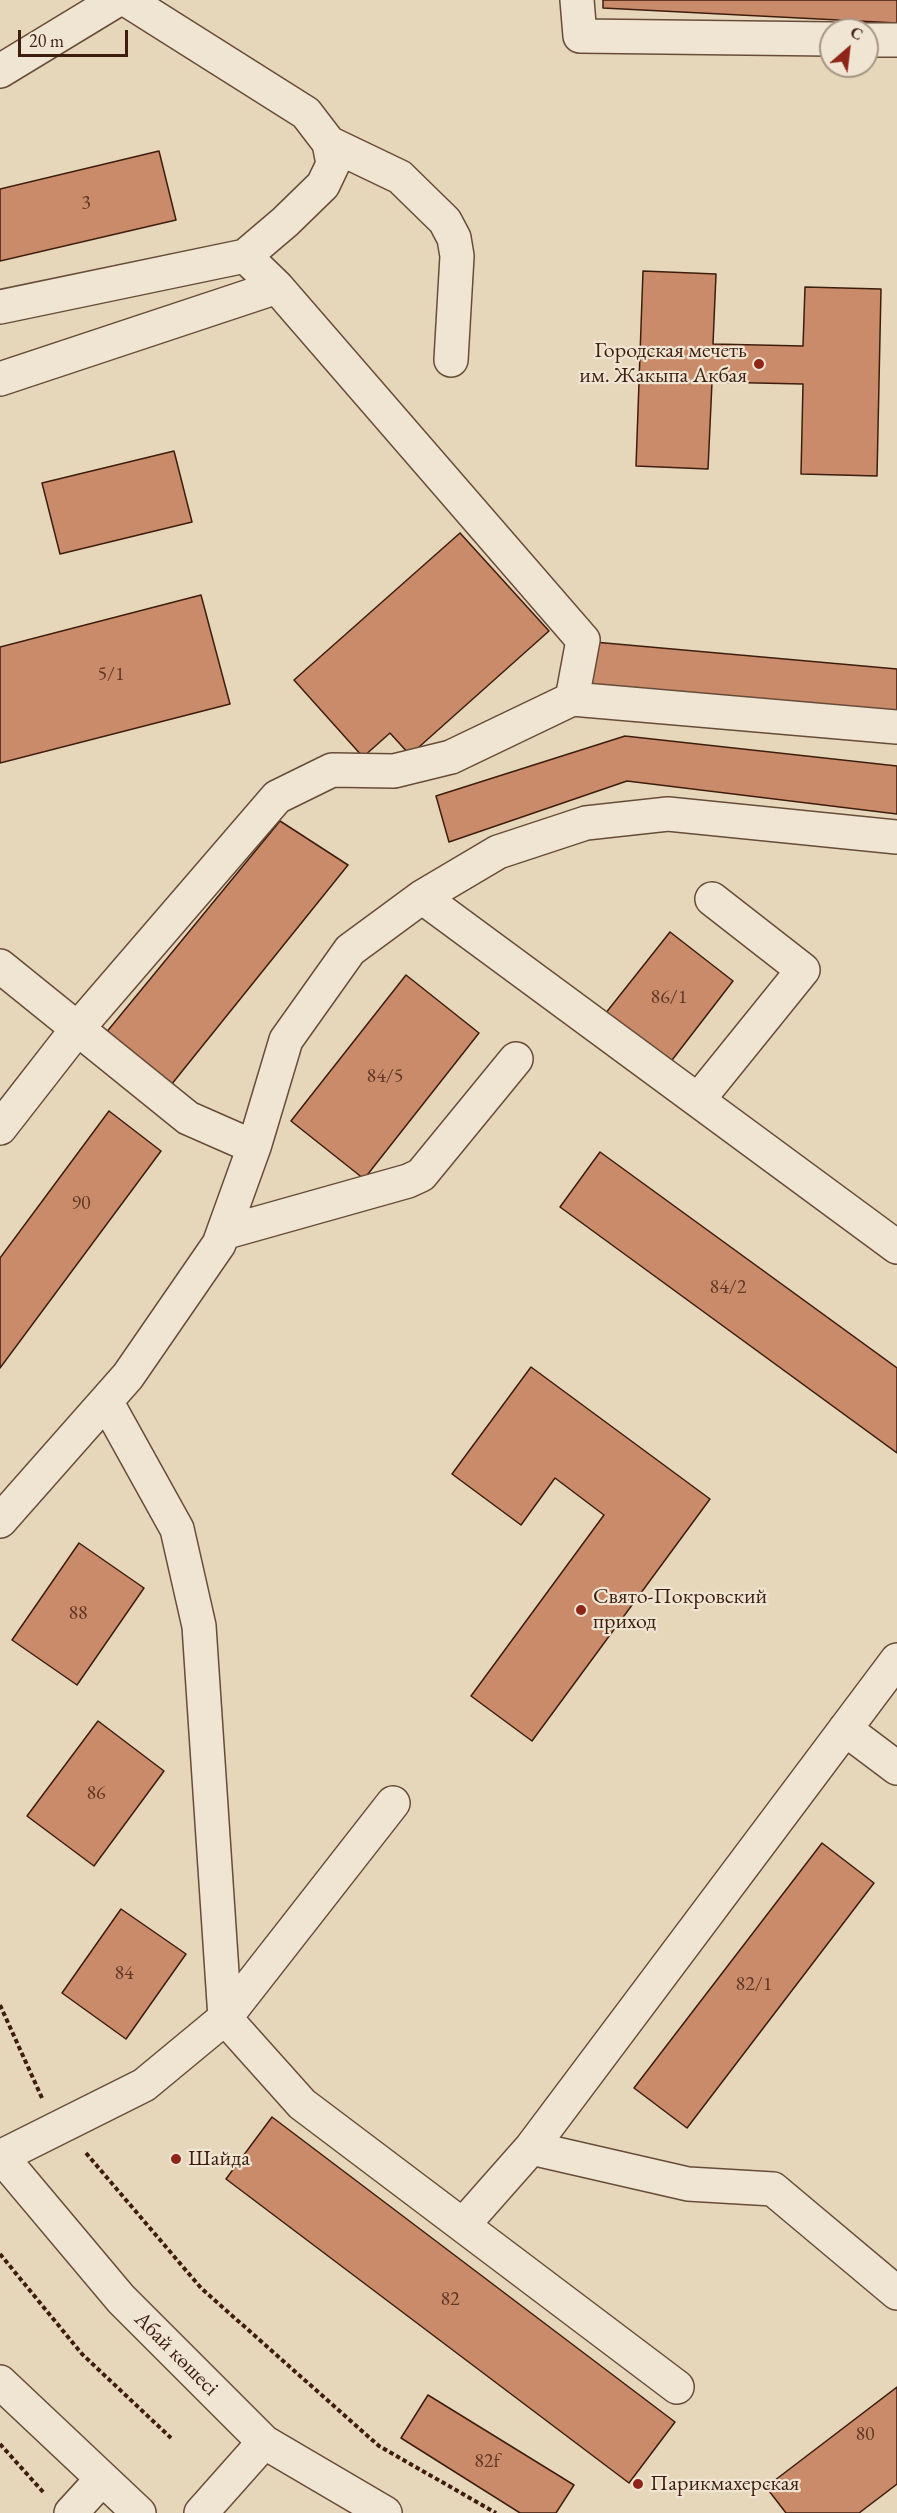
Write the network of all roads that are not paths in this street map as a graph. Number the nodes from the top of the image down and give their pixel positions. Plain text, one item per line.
1 (117, 0) edge
2 (127, 0) edge
3 (577, 0) edge
4 (819, 39) edge
5 (879, 40) edge
6 (897, 40) edge
7 (0, 71) edge
8 (329, 143) junction
9 (245, 256) junction
10 (277, 286) junction
11 (0, 308) edge
12 (451, 360) dead end
13 (0, 379) edge
14 (572, 699) junction
15 (897, 727) edge
16 (897, 837) edge
17 (422, 897) junction
18 (712, 899) dead end
19 (0, 966) edge
20 (78, 1028) junction
21 (516, 1059) dead end
22 (698, 1100) junction
23 (0, 1128) edge
24 (254, 1147) junction
25 (223, 1233) junction
26 (897, 1247) edge
27 (106, 1401) junction
28 (0, 1521) edge
29 (897, 1660) edge
30 (845, 1729) junction
31 (897, 1768) edge
32 (393, 1803) dead end
33 (225, 2018) junction
34 (531, 2148) junction
35 (0, 2156) edge
36 (463, 2225) junction
37 (897, 2294) edge
38 (0, 2382) edge
39 (677, 2387) dead end
40 (264, 2442) junction
41 (102, 2479) junction
42 (59, 2504) edge
43 (139, 2513) edge
44 (201, 2513) edge
45 (385, 2513) edge

1 - 7 street
2 - 8 street
3 - 4 street
5 - 6 street
8 - 9 street
8 - 12 street
9 - 10 street
9 - 11 street
10 - 13 street
10 - 14 street
14 - 15 street
14 - 20 street
16 - 17 street
17 - 22 street
17 - 24 street
18 - 22 street
19 - 20 street
20 - 23 street
20 - 24 street
21 - 25 street
22 - 26 street
24 - 25 street
25 - 27 street
27 - 28 street
27 - 33 street
29 - 30 street
30 - 31 street
30 - 34 street
32 - 33 street
33 - 35 street
33 - 36 street
34 - 36 street
34 - 37 street
35 - 40 street, Абай көшесі
36 - 39 street
38 - 41 street
40 - 44 street
40 - 45 street, Абай көшесі
41 - 42 street
41 - 43 street

